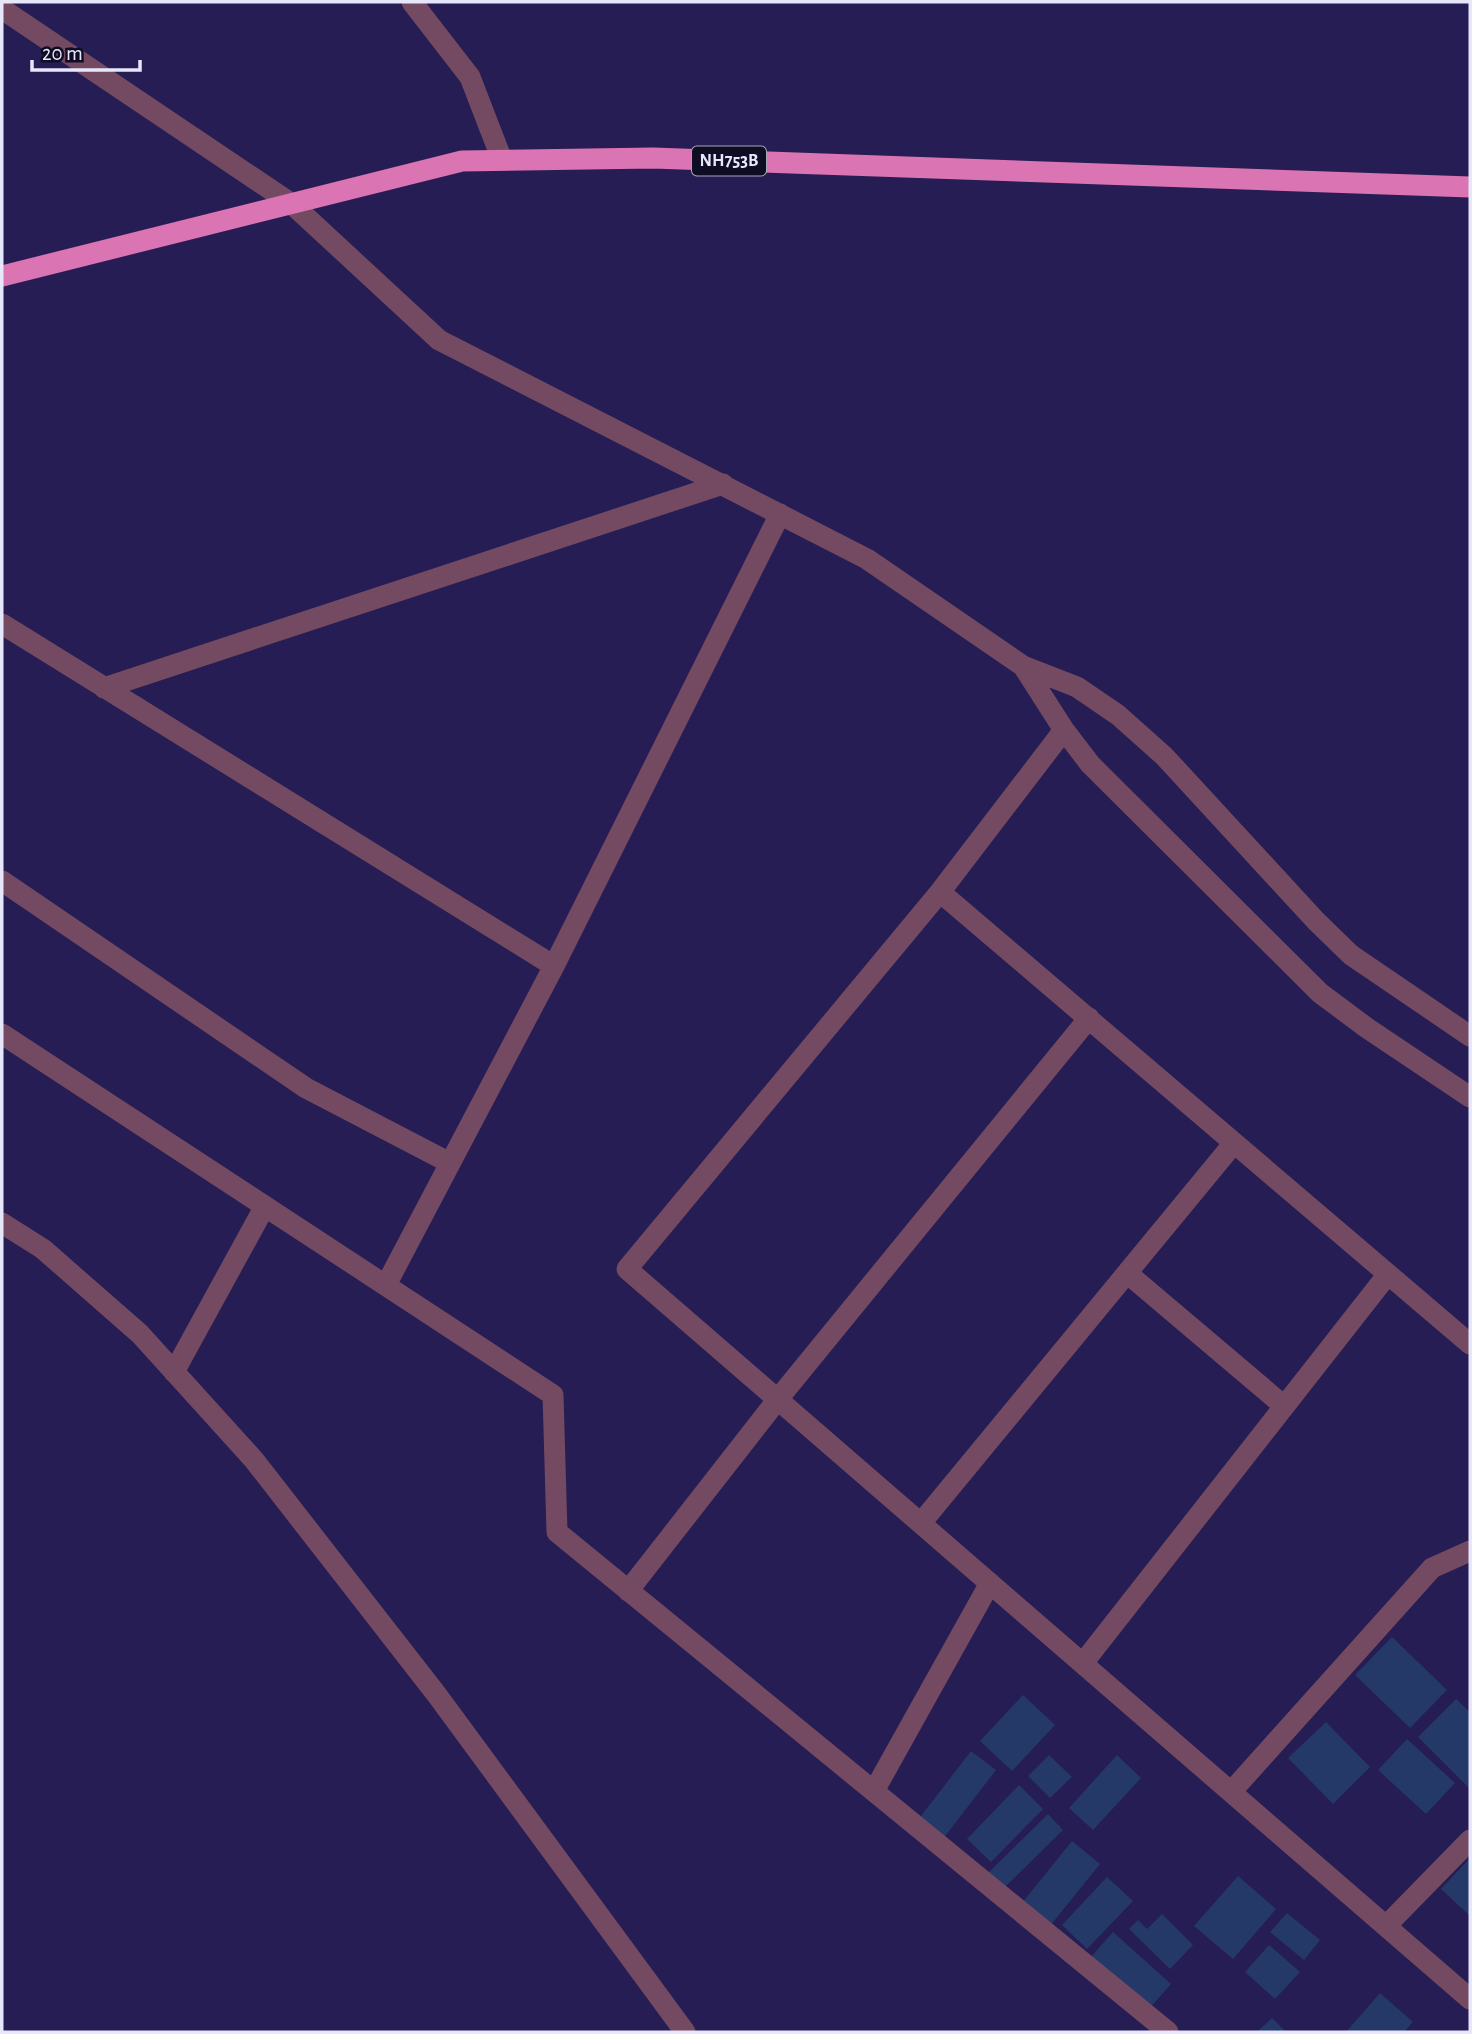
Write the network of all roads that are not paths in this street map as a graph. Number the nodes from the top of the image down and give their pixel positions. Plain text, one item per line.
1 (412, 2) edge
2 (2, 9) edge
3 (502, 160) junction
4 (1470, 187) edge
5 (292, 204) junction
6 (2, 276) edge
7 (723, 484) junction
8 (780, 514) junction
9 (2, 624) edge
10 (1023, 666) junction
11 (104, 688) junction
12 (1065, 730) junction
13 (2, 881) edge
14 (940, 891) junction
15 (554, 966) junction
16 (1089, 1018) junction
17 (2, 1034) edge
18 (1470, 1037) edge
19 (1470, 1097) edge
20 (1234, 1143) junction
21 (450, 1163) junction
22 (265, 1206) junction
23 (2, 1223) edge
24 (1127, 1273) junction
25 (1388, 1274) junction
26 (386, 1285) junction
27 (1470, 1344) edge
28 (174, 1372) junction
29 (778, 1399) junction
30 (1284, 1406) junction
31 (921, 1524) junction
32 (1470, 1551) edge
33 (990, 1583) junction
34 (628, 1591) junction
35 (1083, 1663) junction
36 (874, 1791) junction
37 (1231, 1792) junction
38 (1470, 1840) edge
39 (1386, 1926) junction
40 (1470, 1999) edge
41 (685, 2032) edge
42 (1168, 2032) edge

1 - 3 street
2 - 5 street
3 - 4 highway, NH753B
3 - 5 highway, NH753B
5 - 6 highway, NH753B
5 - 7 street
7 - 8 street
7 - 11 street
8 - 10 street
8 - 15 street
9 - 11 street
10 - 12 street
10 - 18 street
11 - 15 street
12 - 14 street
12 - 19 street
13 - 21 street
14 - 16 street
14 - 29 street
15 - 21 street
16 - 20 street
16 - 29 street
17 - 22 street
20 - 24 street
20 - 25 street
21 - 26 street
22 - 26 street
22 - 28 street
23 - 28 street
24 - 30 street
24 - 31 street
25 - 27 street
25 - 30 street
26 - 34 street
28 - 41 street
29 - 31 street
29 - 34 street
30 - 35 street
31 - 33 street
32 - 37 street
33 - 35 street
33 - 36 street
34 - 36 street
35 - 37 street
36 - 42 street
37 - 39 street
38 - 39 street
39 - 40 street

